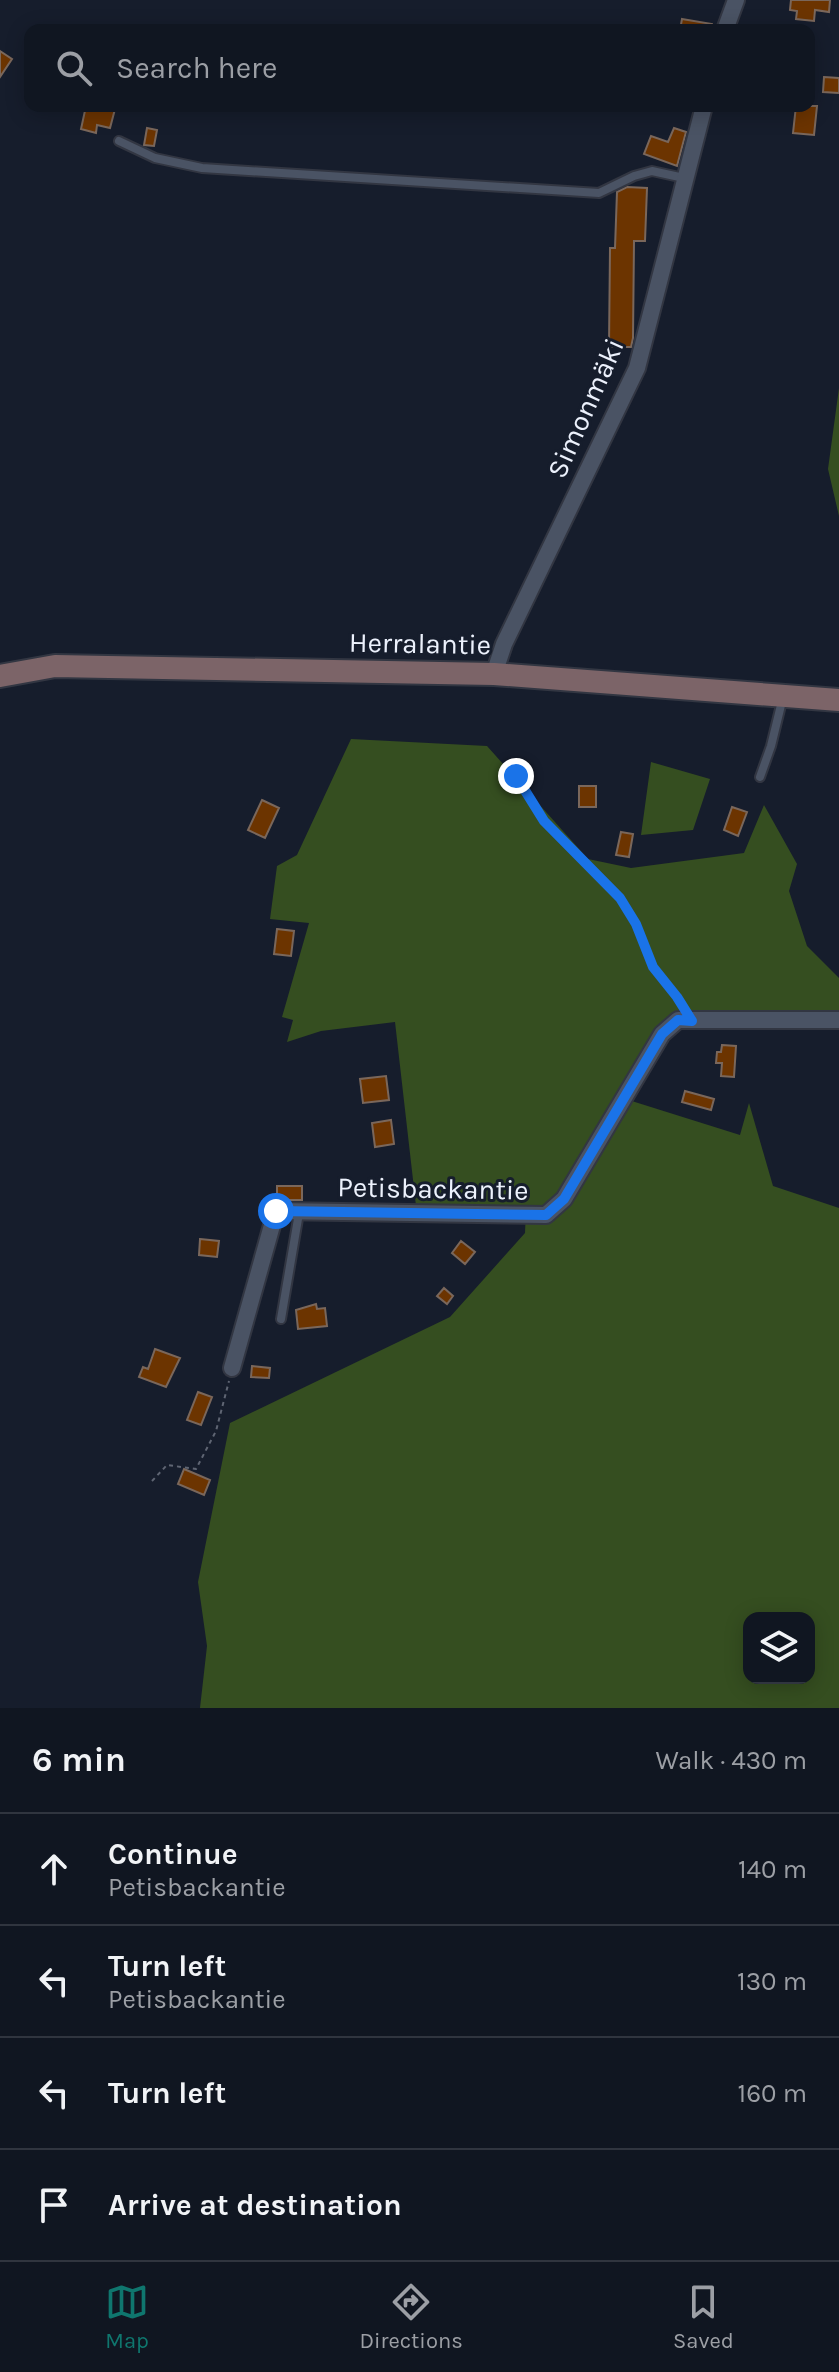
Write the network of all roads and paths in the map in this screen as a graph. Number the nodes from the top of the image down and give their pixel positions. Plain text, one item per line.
1 (736, 0) edge
2 (727, 24) edge
3 (702, 112) edge
4 (119, 141) dead end
5 (684, 178) junction
6 (494, 674) junction
7 (0, 676) edge
8 (783, 695) junction
9 (839, 700) edge
10 (516, 776) dead end
11 (760, 777) dead end
12 (839, 1020) edge
13 (692, 1021) junction
14 (299, 1213) junction
15 (281, 1319) dead end
16 (232, 1368) joint
17 (152, 1481) dead end

1 - 2 street
3 - 5 street, Simonmäki
4 - 5 lane
5 - 6 street, Simonmäki
6 - 7 street, Herralantie
6 - 8 street, Herralantie
8 - 9 street, Herralantie
8 - 11 lane
10 - 13 path
12 - 13 street, Petisbackantie
13 - 14 street, Petisbackantie
14 - 15 lane
14 - 16 street, Petisbackantie
16 - 17 path

